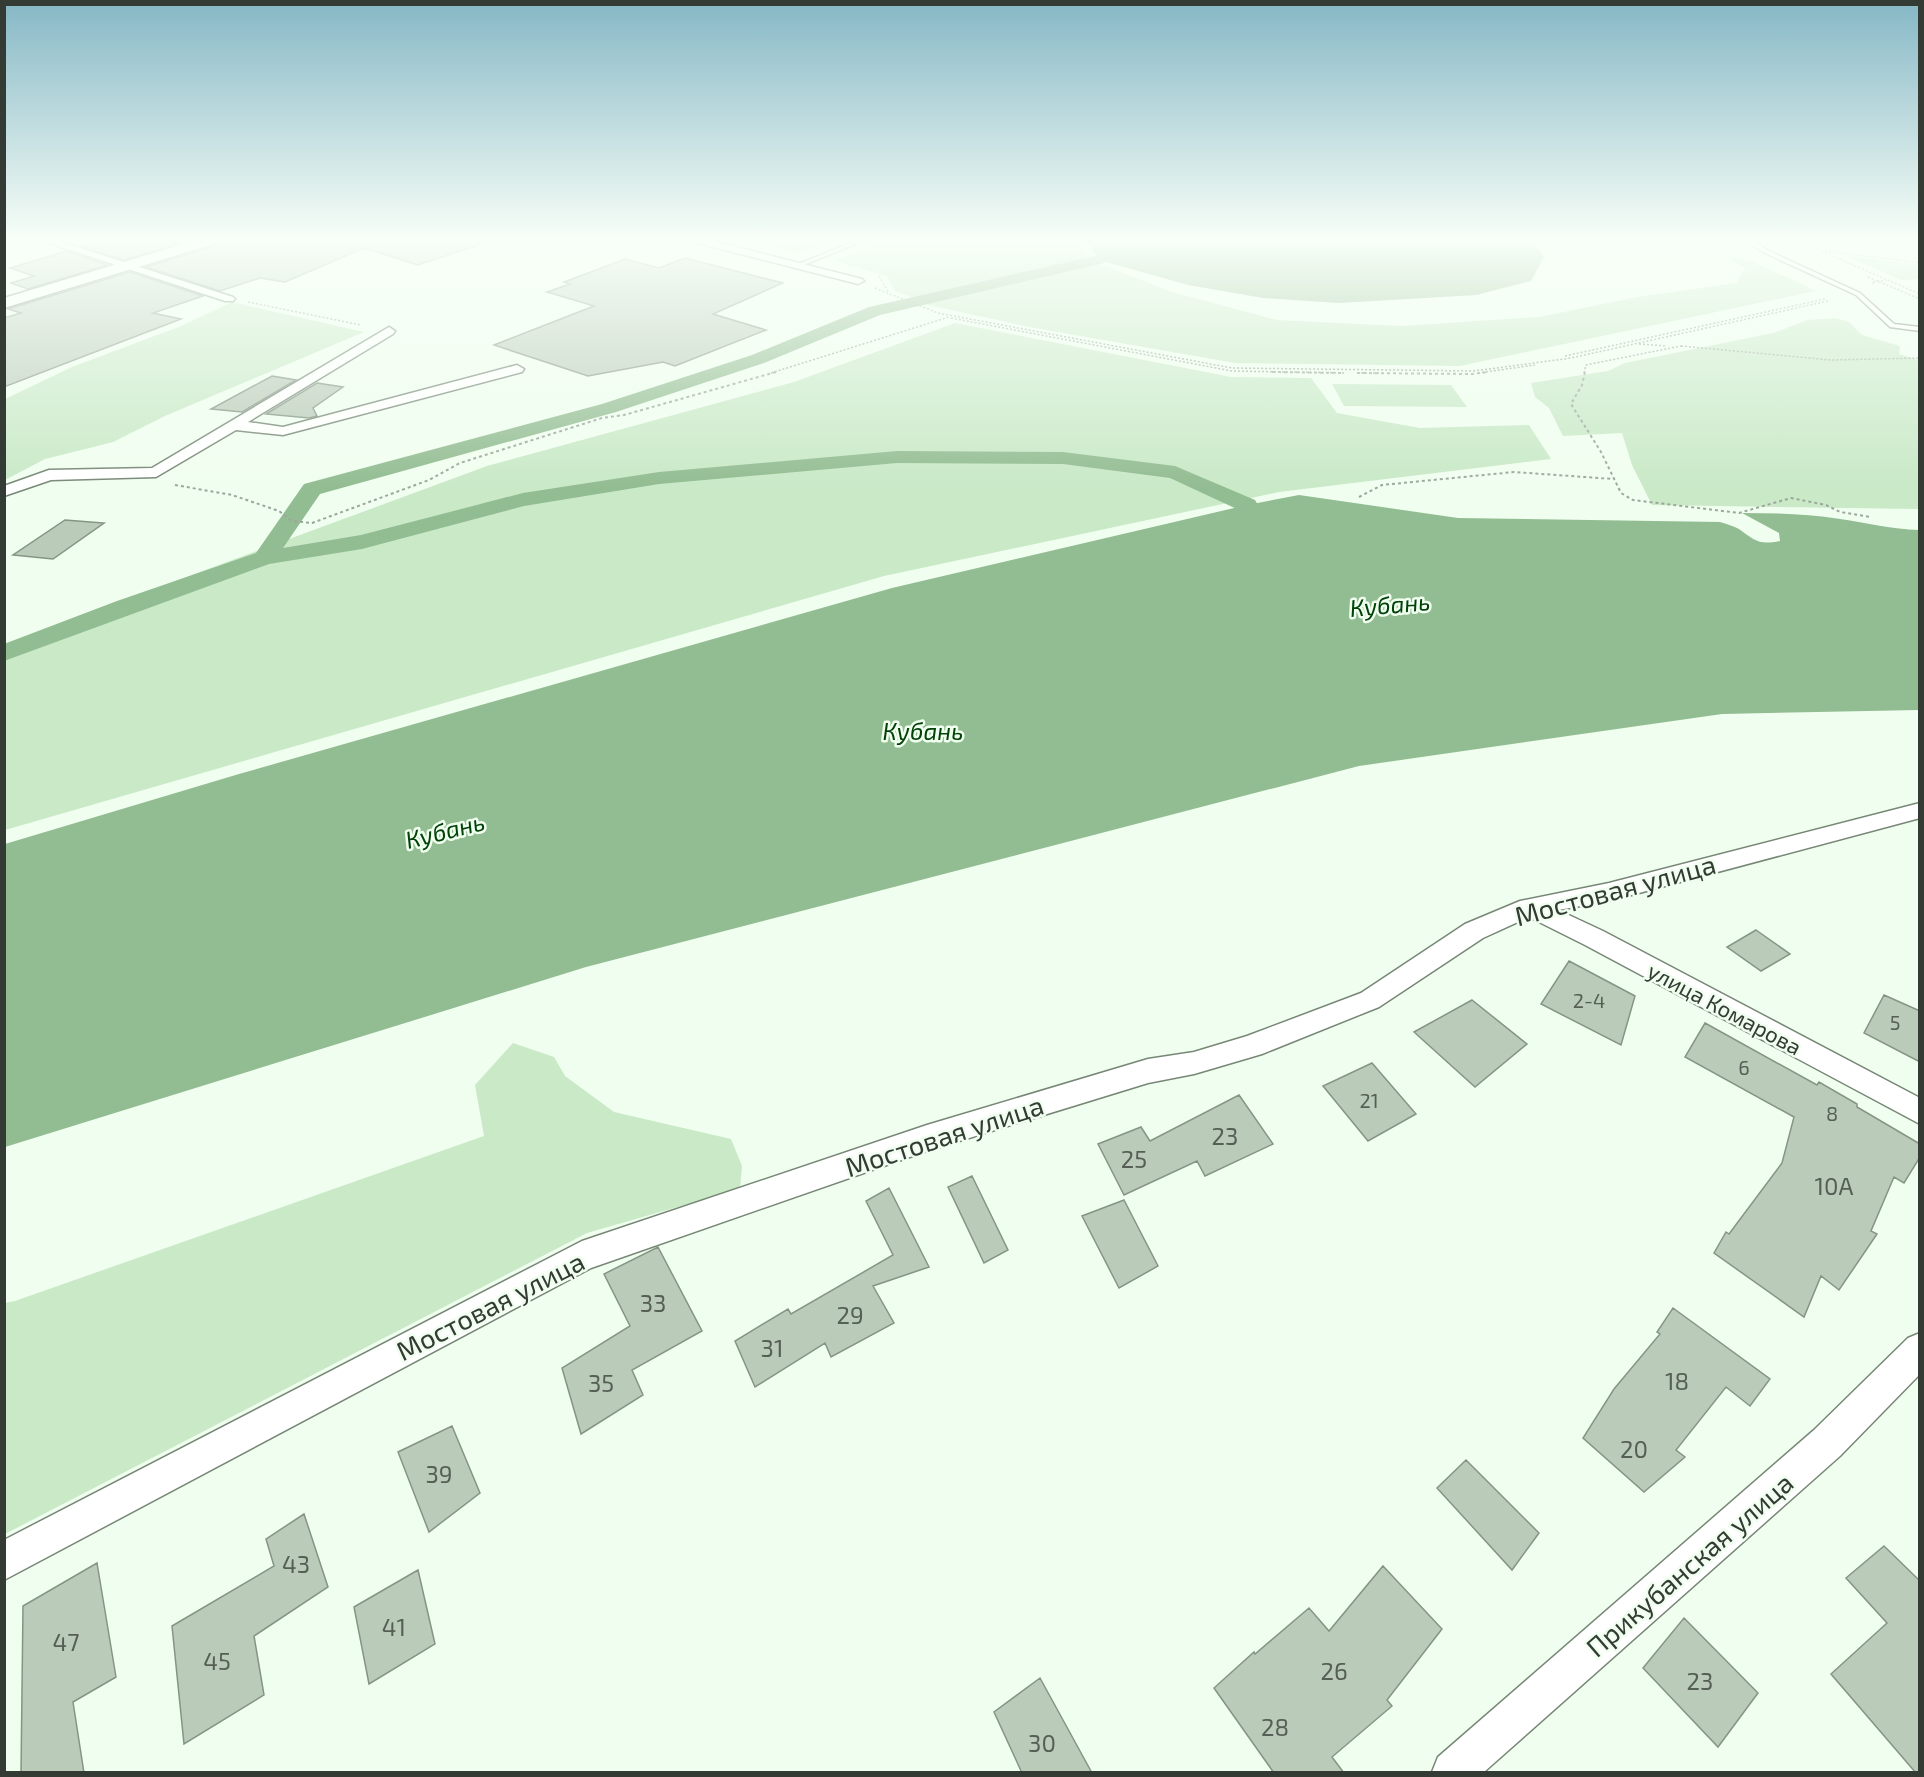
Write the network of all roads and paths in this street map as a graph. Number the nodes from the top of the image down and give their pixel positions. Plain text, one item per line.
1 (349, 323) edge
2 (930, 323) edge
3 (980, 323) edge
4 (991, 323) edge
5 (1715, 323) edge
6 (1728, 323) edge
7 (1889, 323) edge
8 (1920, 329) edge
9 (389, 331) joint
10 (1634, 344) junction
11 (1681, 346) junction
12 (1920, 358) edge
13 (1563, 359) junction
14 (518, 369) dead end
15 (234, 425) junction
16 (1613, 479) junction
17 (170, 485) dead end
18 (4, 491) edge
19 (1359, 497) dead end
20 (1871, 517) dead end
21 (1920, 810) edge
22 (1529, 907) junction
23 (1920, 1112) edge
24 (1920, 1350) edge
25 (4, 1561) edge
26 (1453, 1773) edge

1 - 9 path
2 - 17 path
3 - 13 path
4 - 13 path
5 - 13 path
6 - 10 path
7 - 8 lane
9 - 15 street
10 - 11 path
10 - 13 path
11 - 12 path
11 - 16 path
14 - 15 street
15 - 18 street
16 - 19 path
16 - 20 path
21 - 22 street, Мостовая улица
22 - 23 street, улица Комарова
22 - 25 street, Мостовая улица
24 - 26 street, Прикубанская улица

